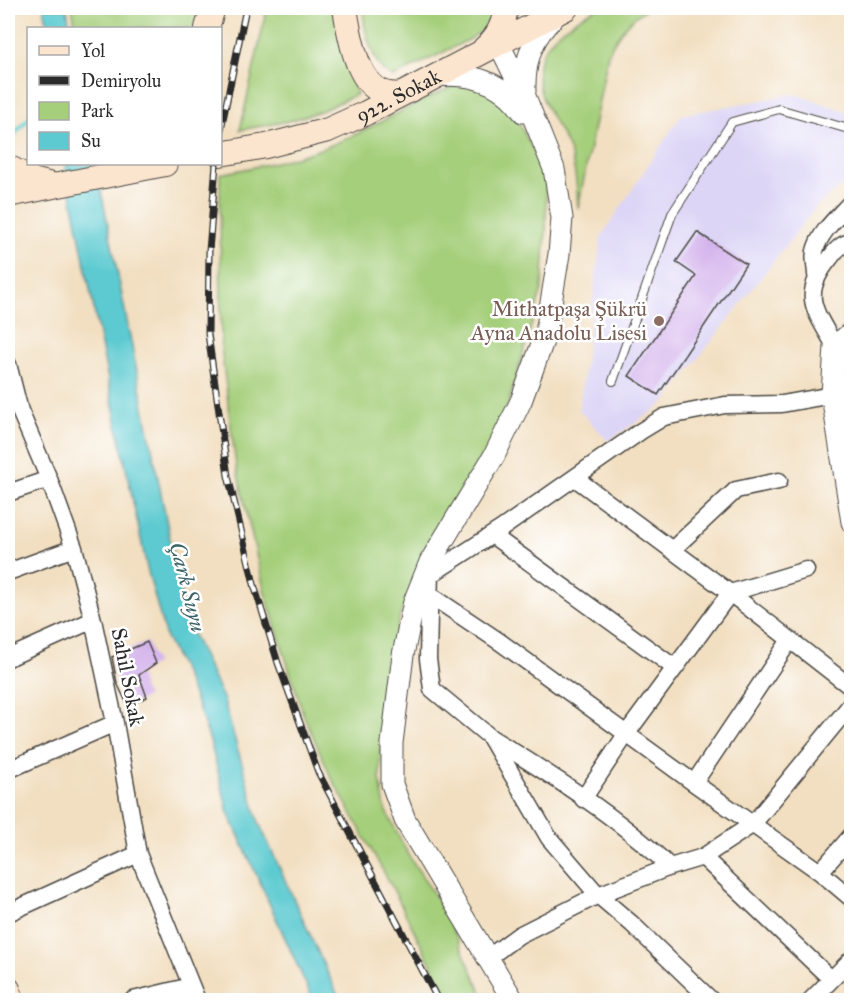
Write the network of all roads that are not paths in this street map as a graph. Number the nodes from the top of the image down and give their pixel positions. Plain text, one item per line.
1 (213, 8) edge
2 (345, 8) edge
3 (566, 8) edge
4 (503, 24) edge
5 (207, 27) edge
6 (434, 76) junction
7 (401, 94) junction
8 (526, 99) junction
9 (852, 130) edge
10 (546, 148) junction
11 (222, 154) edge
12 (158, 165) edge
13 (8, 167) edge
14 (121, 170) edge
15 (53, 185) junction
16 (8, 195) edge
17 (852, 201) edge
18 (852, 242) edge
19 (816, 275) junction
20 (852, 332) edge
21 (835, 346) junction
22 (8, 364) edge
23 (613, 381) dead end
24 (832, 394) junction
25 (14, 413) edge
26 (575, 478) junction
27 (49, 479) junction
28 (779, 482) dead end
29 (8, 493) edge
30 (852, 522) edge
31 (492, 535) junction
32 (74, 548) junction
33 (673, 549) junction
34 (430, 568) junction
35 (806, 570) dead end
36 (8, 572) edge
37 (730, 593) junction
38 (430, 595) junction
39 (93, 620) junction
40 (790, 640) junction
41 (8, 658) edge
42 (675, 668) junction
43 (852, 688) edge
44 (852, 703) edge
45 (115, 723) junction
46 (627, 733) junction
47 (490, 737) junction
48 (8, 770) edge
49 (694, 783) junction
50 (584, 799) junction
51 (753, 824) junction
52 (852, 835) edge
53 (138, 854) junction
54 (704, 857) junction
55 (670, 867) junction
56 (820, 872) junction
57 (598, 895) junction
58 (852, 899) edge
59 (8, 913) edge
60 (489, 957) junction
61 (852, 959) edge
62 (831, 978) junction
63 (8, 989) edge
64 (194, 993) edge
65 (12, 1000) edge
66 (133, 1000) edge
67 (513, 1000) edge
68 (711, 1000) edge
69 (811, 1000) edge

1 - 5 main road
2 - 7 main road
3 - 4 main road, 922. Sokak
3 - 8 street
4 - 6 main road, 922. Sokak
4 - 8 street
6 - 7 main road, 922. Sokak
6 - 10 street
7 - 11 main road, 922. Sokak
8 - 10 street
9 - 23 lane
10 - 34 street
12 - 14 main road
13 - 15 main road
14 - 15 main road
15 - 16 main road
17 - 19 street
18 - 19 street
19 - 21 street
20 - 21 street
21 - 24 street
22 - 25 street, Sahil Sokak
24 - 26 street
24 - 30 street
25 - 27 street, Sahil Sokak
26 - 31 street
26 - 33 street
27 - 29 street
27 - 32 street, Sahil Sokak
28 - 33 street
31 - 34 street
31 - 42 street
32 - 36 street
32 - 39 street, Sahil Sokak
33 - 37 street
34 - 38 street
34 - 60 street
35 - 37 street
37 - 40 street
37 - 42 street
38 - 46 street
38 - 47 street
39 - 41 street
39 - 45 street, Sahil Sokak
40 - 43 street
40 - 49 street
42 - 46 street
44 - 51 street
45 - 48 street
45 - 53 street, Sahil Sokak
46 - 49 street
46 - 50 street
47 - 50 street
47 - 57 street
49 - 51 street
50 - 55 street
51 - 54 street
51 - 56 street
52 - 56 street
53 - 59 street
53 - 64 street, Sahil Sokak
54 - 55 street
54 - 62 street
55 - 57 street
56 - 58 street
57 - 60 street
57 - 68 street
60 - 67 street
61 - 62 street
62 - 69 street
63 - 65 main road
64 - 66 street

